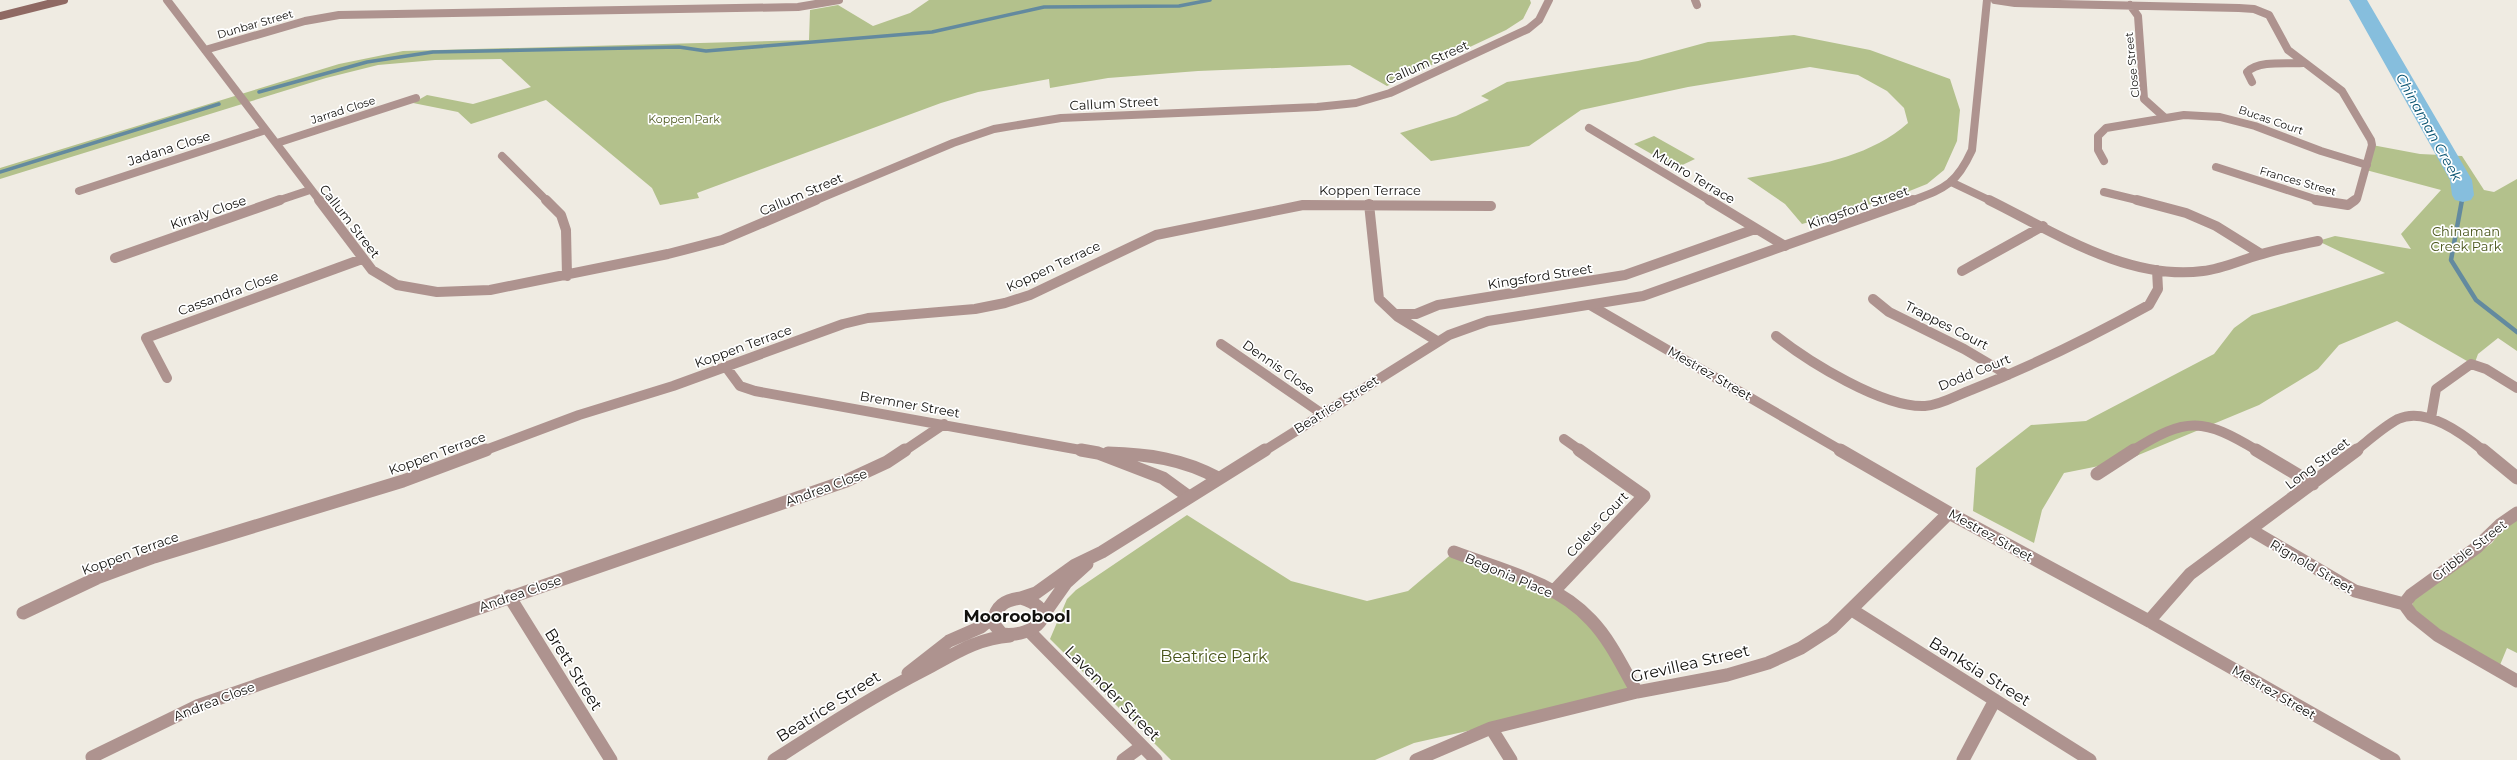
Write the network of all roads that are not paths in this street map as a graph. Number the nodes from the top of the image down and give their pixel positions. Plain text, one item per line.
1 (51, 0) edge
2 (64, 0) edge
3 (167, 0) edge
4 (839, 0) edge
5 (1549, 0) edge
6 (1987, 0) edge
7 (1994, 0) edge
8 (2130, 5) junction
9 (0, 15) edge
10 (205, 50) junction
11 (2303, 63) junction
12 (2252, 82) dead end
13 (416, 98) dead end
14 (2164, 117) junction
15 (1589, 128) dead end
16 (266, 130) junction
17 (277, 143) junction
18 (502, 156) dead end
19 (2104, 161) dead end
20 (2367, 165) junction
21 (2216, 167) dead end
22 (1951, 182) junction
23 (310, 190) junction
24 (79, 191) dead end
25 (2104, 192) dead end
26 (1368, 204) junction
27 (1491, 206) dead end
28 (2042, 226) junction
29 (1755, 229) junction
30 (2318, 241) dead end
31 (1785, 246) junction
32 (2262, 254) junction
33 (115, 258) dead end
34 (362, 258) junction
35 (2157, 270) junction
36 (1962, 271) dead end
37 (567, 276) junction
38 (1873, 299) dead end
39 (1590, 305) junction
40 (1395, 314) junction
41 (1776, 336) dead end
42 (1437, 341) junction
43 (1222, 344) dead end
44 (726, 367) junction
45 (2008, 375) junction
46 (166, 378) dead end
47 (2517, 388) edge
48 (1321, 413) junction
49 (2431, 418) junction
50 (944, 424) junction
51 (1564, 439) dead end
52 (1098, 453) junction
53 (2097, 474) dead end
54 (1218, 478) junction
55 (2517, 478) edge
56 (2313, 484) junction
57 (1189, 497) junction
58 (1950, 513) junction
59 (2517, 513) edge
60 (2251, 530) junction
61 (1102, 552) junction
62 (1454, 552) dead end
63 (1553, 592) junction
64 (509, 596) junction
65 (1021, 598) junction
66 (2404, 604) junction
67 (1852, 610) junction
68 (23, 613) dead end
69 (993, 617) junction
70 (1042, 617) junction
71 (2150, 621) junction
72 (1030, 632) junction
73 (1010, 636) junction
74 (900, 680) junction
75 (2517, 681) edge
76 (1637, 692) junction
77 (1995, 700) junction
78 (1491, 728) junction
79 (1142, 746) junction
80 (92, 757) dead end
81 (611, 760) edge
82 (774, 760) edge
83 (1123, 760) edge
84 (1156, 760) edge
85 (1416, 760) edge
86 (1511, 760) edge
87 (1963, 760) edge
88 (2090, 760) edge
89 (2394, 760) edge

1 - 9 main road
2 - 9 main road
3 - 10 street, Callum Street
4 - 10 street, Dunbar Street
5 - 37 street, Callum Street
6 - 22 street, Kingsford Street
7 - 8 street
8 - 11 street, Frances Street
8 - 14 street, Close Street
10 - 16 street, Callum Street
11 - 12 street
11 - 20 street, Frances Street
13 - 17 street, Jarrad Close
14 - 19 street, Bucas Court
14 - 20 street, Bucas Court
15 - 29 street, Munro Terrace
16 - 17 street, Callum Street
16 - 24 street, Jadana Close
17 - 23 street, Callum Street
18 - 37 street
20 - 21 street, Frances Street
22 - 28 street
22 - 31 street, Kingsford Street
23 - 33 street, Kirraly Close
23 - 34 street, Callum Street
25 - 32 street
26 - 27 street, Koppen Terrace
26 - 40 street
26 - 44 street, Koppen Terrace
28 - 35 street
28 - 36 street
29 - 31 street, Munro Terrace
29 - 40 street, Kingsford Street
30 - 32 street
31 - 39 street, Kingsford Street
32 - 35 street
34 - 37 street, Callum Street
34 - 46 street, Cassandra Close
35 - 45 street, Dodd Court
38 - 45 street, Trappes Court
39 - 42 street, Beatrice Street
39 - 58 street, Mestrez Street
40 - 42 street
41 - 45 street, Dodd Court
42 - 48 street, Beatrice Street
43 - 48 street, Dennis Close
44 - 50 street, Bremner Street
44 - 68 street, Koppen Terrace
47 - 49 street
48 - 54 street, Beatrice Street
49 - 55 street, Long Street
49 - 56 street, Long Street
50 - 52 street, Bremner Street
50 - 64 street, Andrea Close
51 - 63 street, Coleus Court
52 - 54 street, Bremner Street
52 - 57 street, Bremner Street
53 - 56 street
54 - 57 street, Beatrice Street
56 - 60 street, Long Street
57 - 61 street, Beatrice Street
58 - 67 street, Grevillea Street
58 - 71 street, Mestrez Street
59 - 66 street, Gribble Street
60 - 66 street, Rignold Street
60 - 71 street, Long Street
61 - 65 street, Beatrice Street
61 - 70 street, Beatrice Street
62 - 63 street, Begonia Place
63 - 76 street, Begonia Place
64 - 80 street, Andrea Close
64 - 81 street, Brett Street
65 - 69 street
65 - 70 street
66 - 75 street
67 - 76 street, Grevillea Street
67 - 77 street, Banksia Street
69 - 73 street
69 - 74 street, Beatrice Street
70 - 72 street
71 - 89 street, Mestrez Street
72 - 73 street
72 - 79 street, Lavender Street
73 - 74 street, Beatrice Street
74 - 82 street, Beatrice Street
76 - 78 street, Grevillea Street
77 - 87 street
77 - 88 street, Banksia Street
78 - 85 street, Grevillea Street
78 - 86 street
79 - 83 street
79 - 84 street, Lavender Street

